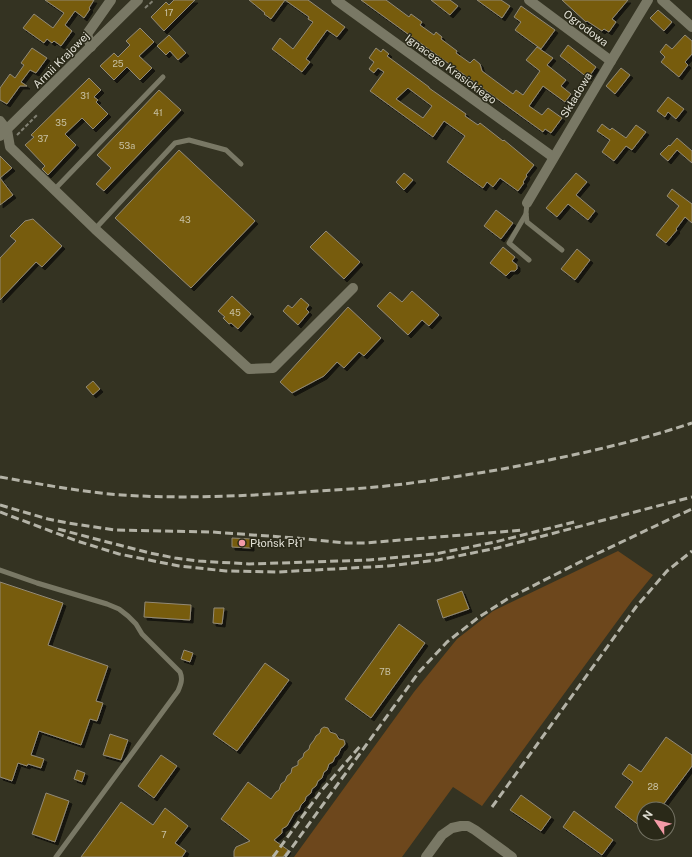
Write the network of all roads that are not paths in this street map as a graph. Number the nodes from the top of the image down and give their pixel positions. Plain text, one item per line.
1 (112, 0) edge
2 (138, 0) edge
3 (336, 0) edge
4 (529, 0) edge
5 (648, 0) edge
6 (662, 0) edge
7 (692, 27) edge
8 (91, 47) junction
9 (610, 61) junction
10 (163, 77) dead end
11 (0, 120) edge
12 (3, 133) edge
13 (553, 157) junction
14 (241, 164) dead end
15 (54, 190) junction
16 (526, 208) junction
17 (95, 229) junction
18 (562, 250) dead end
19 (530, 260) dead end
20 (353, 288) dead end
21 (0, 570) edge
22 (56, 857) edge
23 (426, 857) edge
24 (512, 857) edge

1 - 8 street
2 - 8 street, Armii Krajowej
3 - 13 street, Ignacego Krasickiego
4 - 9 street, Ogrodowa
5 - 9 street, Składowa
6 - 7 street
8 - 12 street, Armii Krajowej
9 - 13 street, Składowa
10 - 15 lane
11 - 12 street
12 - 15 street
13 - 16 street, Składowa
14 - 17 lane
15 - 17 street
16 - 18 lane
16 - 19 lane
17 - 20 street
21 - 22 lane
23 - 24 street

